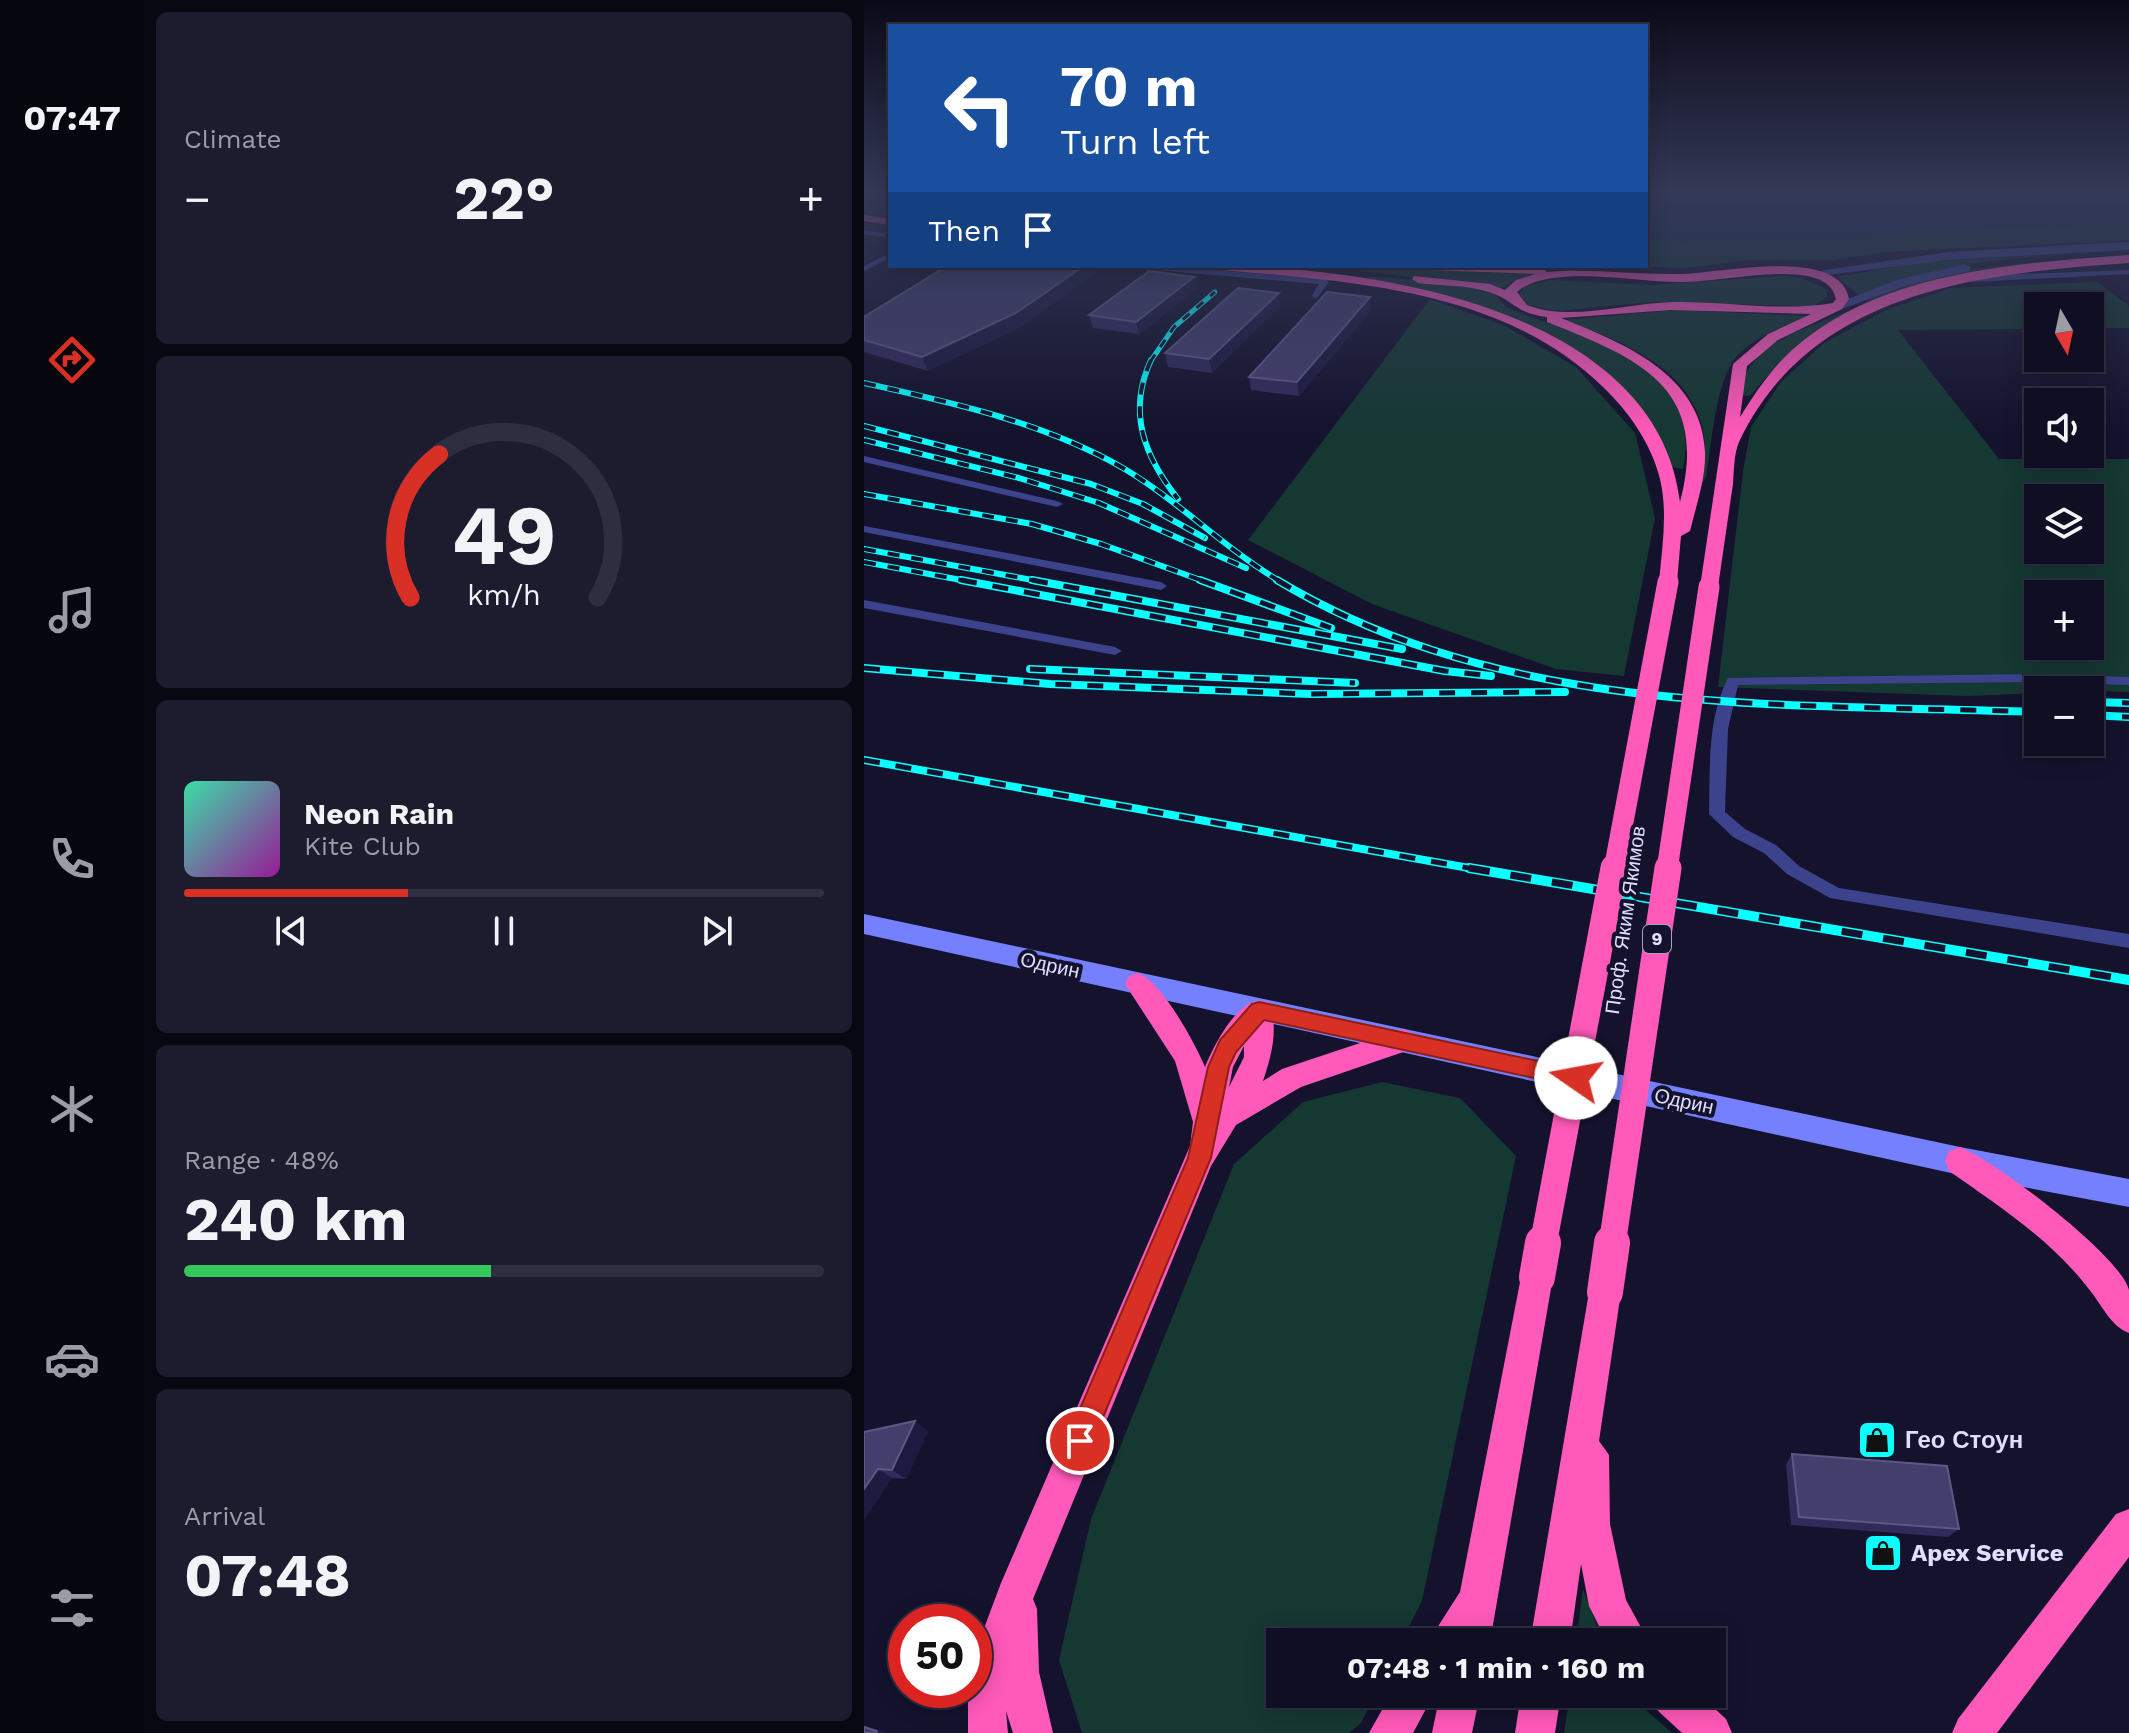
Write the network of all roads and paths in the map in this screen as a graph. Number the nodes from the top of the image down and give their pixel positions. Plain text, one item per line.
1 (1215, 273) edge
2 (1287, 273) edge
3 (1350, 273) edge
4 (1564, 273) edge
5 (1741, 273) edge
6 (1811, 273) edge
7 (1939, 273) edge
8 (1999, 273) edge
9 (2108, 273) edge
10 (1587, 274) junction
11 (1964, 279) junction
12 (1316, 296) dead end
13 (1511, 297) junction
14 (1837, 306) junction
15 (1534, 312) junction
16 (1730, 446) junction
17 (864, 459) edge
18 (1057, 504) dead end
19 (864, 529) edge
20 (1668, 582) junction
21 (1161, 586) dead end
22 (864, 604) edge
23 (1115, 651) dead end
24 (2129, 681) edge
25 (864, 924) edge
26 (2129, 941) edge
27 (1138, 984) junction
28 (1259, 1010) junction
29 (1402, 1041) junction
30 (1210, 1135) junction
31 (1960, 1161) junction
32 (2129, 1193) edge
33 (2129, 1317) edge
34 (1590, 1389) junction
35 (2129, 1506) edge
36 (2129, 1527) edge
37 (2105, 1559) junction
38 (1020, 1583) junction
39 (1479, 1595) junction
40 (1457, 1628) edge
41 (1473, 1628) edge
42 (1552, 1628) edge
43 (1621, 1628) edge
44 (1405, 1708) edge
45 (1457, 1708) edge
46 (1539, 1708) edge
47 (1684, 1708) edge
48 (1970, 1727) edge
49 (988, 1733) edge
50 (1033, 1733) edge
51 (1389, 1733) edge
52 (1452, 1733) edge
53 (1535, 1733) edge
54 (1712, 1733) edge

1 - 12 lane
2 - 20 highway
3 - 13 highway
4 - 10 highway
5 - 10 highway
6 - 14 highway
7 - 14 street
8 - 11 highway
9 - 11 lane
10 - 13 highway
11 - 16 highway
13 - 15 highway
14 - 15 highway
14 - 16 highway, 9
15 - 20 highway
16 - 34 highway, Проф. Яким Якимов / 9, bridge
17 - 18 lane
19 - 21 lane
20 - 39 highway, Проф. Яким Якимов, bridge
22 - 23 lane
24 - 26 lane
25 - 27 main road, Одрин
27 - 28 main road, Одрин
27 - 30 highway
28 - 29 main road, Одрин
28 - 30 highway
29 - 30 highway
29 - 31 main road, Одрин
30 - 38 highway
31 - 32 main road, Одрин
31 - 33 highway
34 - 42 highway, Проф. Яким Якимов / 9
34 - 43 highway
35 - 37 highway
36 - 37 highway
37 - 48 highway
38 - 49 highway
38 - 50 highway
39 - 40 highway
39 - 41 highway, Проф. Яким Якимов
44 - 51 highway
45 - 52 highway
46 - 53 highway
47 - 54 highway

